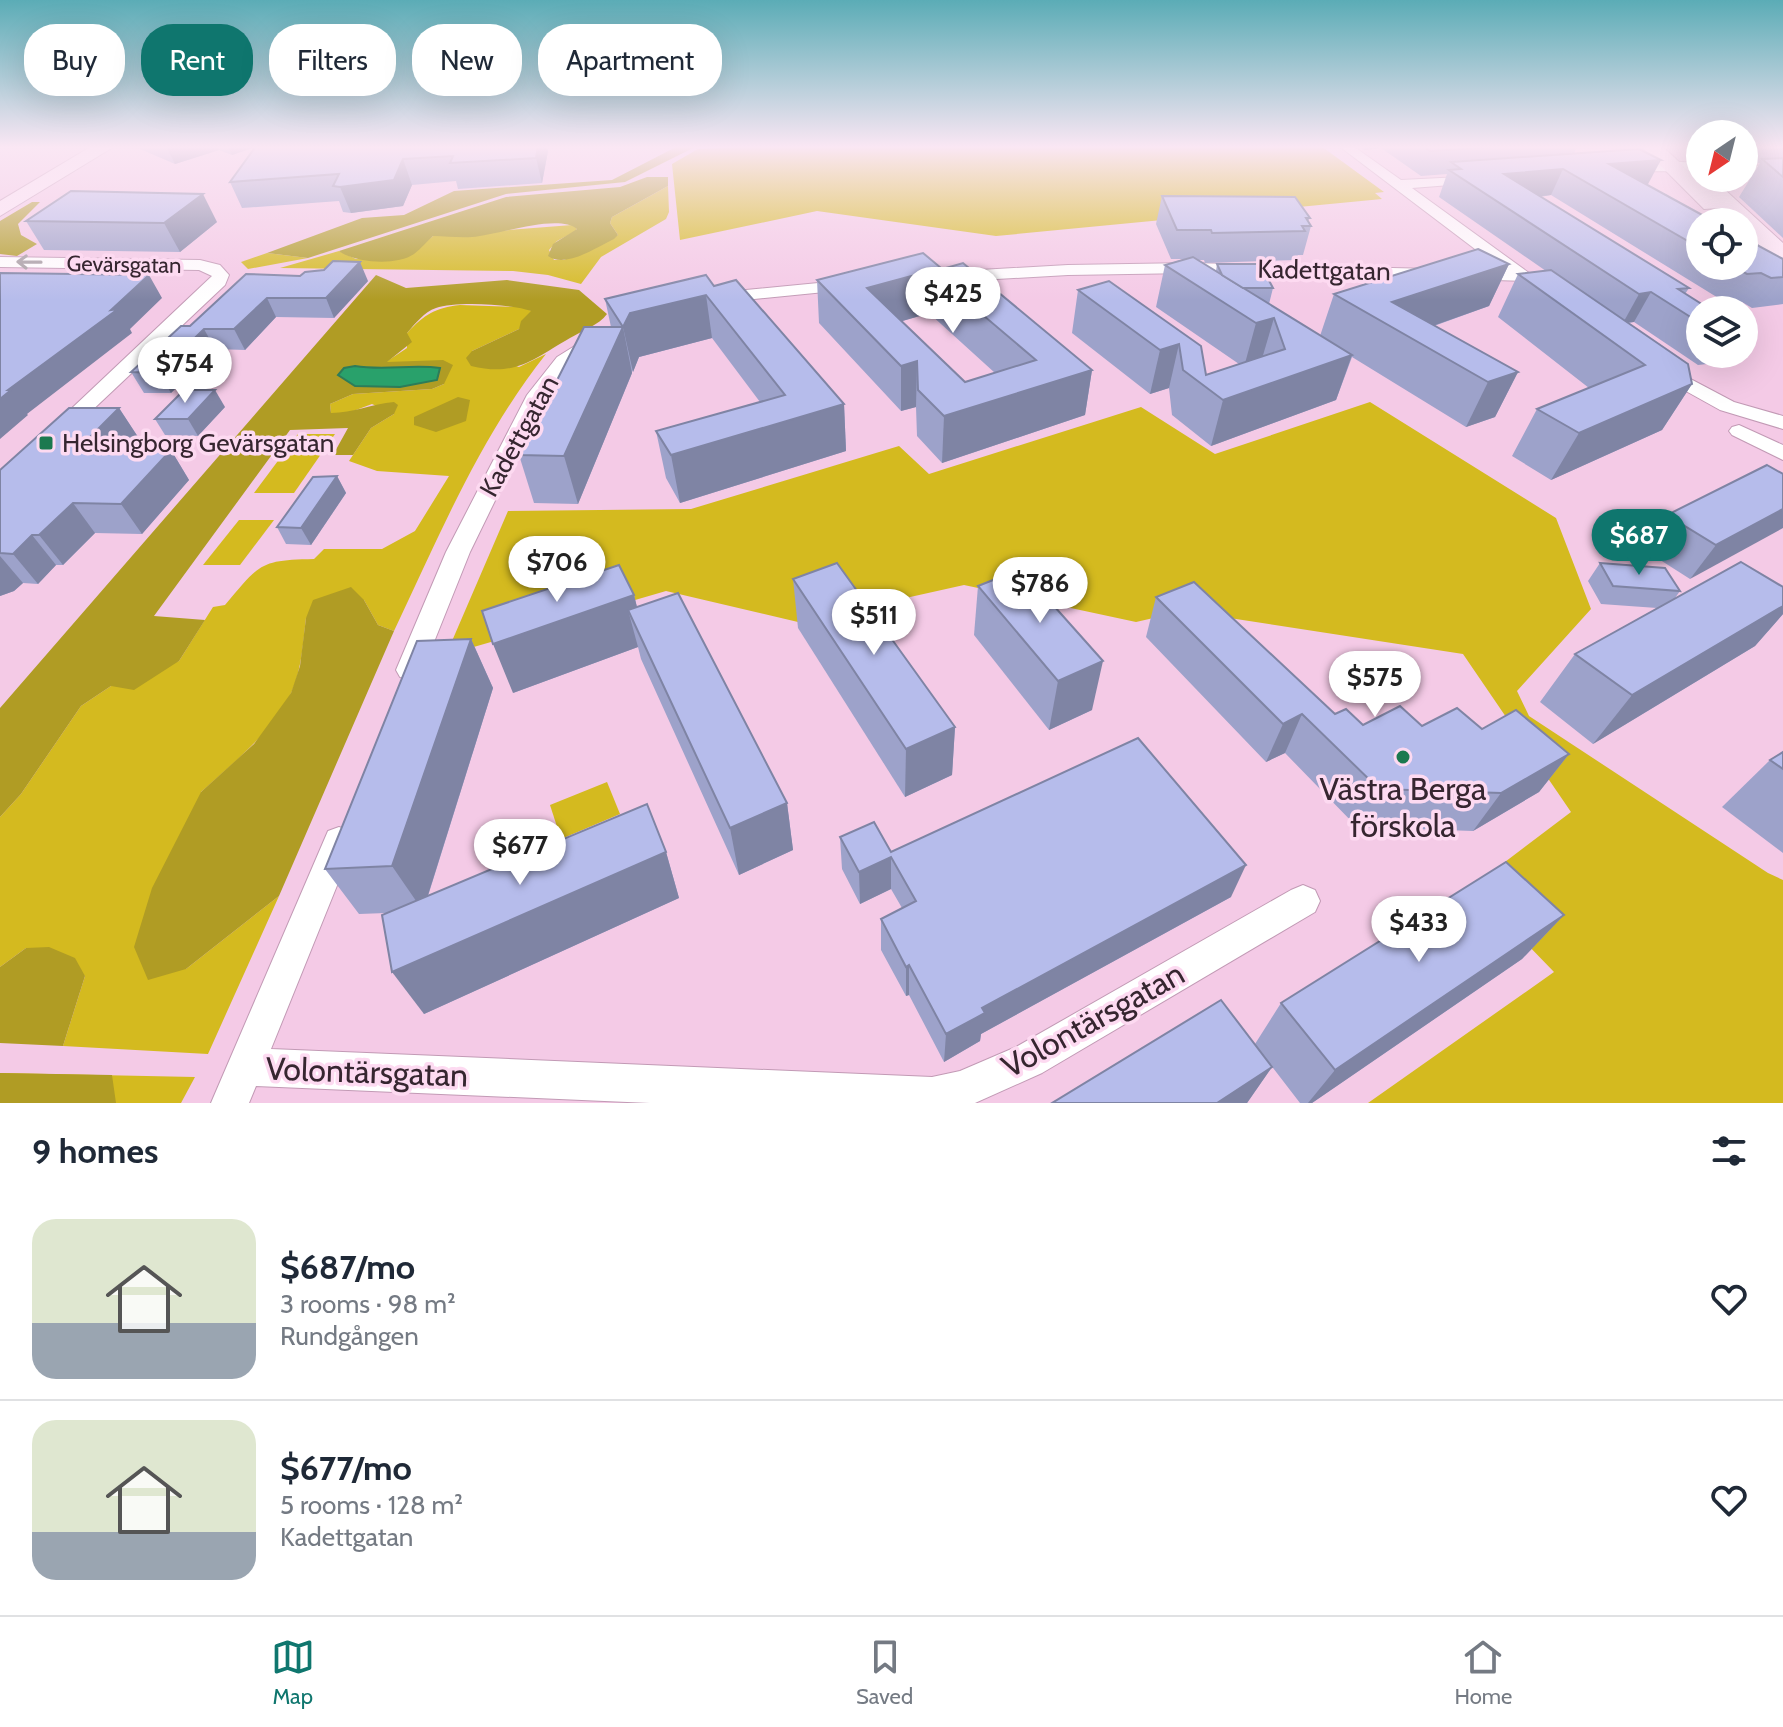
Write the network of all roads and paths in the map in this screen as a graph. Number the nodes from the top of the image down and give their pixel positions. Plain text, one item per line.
1 (21, 197) edge
2 (1416, 197) edge
3 (1722, 197) edge
4 (0, 210) edge
5 (1758, 250) edge
6 (1780, 250) edge
7 (0, 262) edge
8 (1783, 274) edge
9 (0, 276) edge
10 (922, 279) edge
11 (867, 283) edge
12 (206, 292) junction
13 (697, 302) edge
14 (613, 329) edge
15 (1652, 364) edge
16 (1783, 423) edge
17 (1739, 431) dead end
18 (46, 443) edge
19 (1783, 453) edge
20 (400, 693) edge
21 (348, 820) edge
22 (1303, 901) dead end
23 (246, 1067) junction
24 (230, 1103) edge

1 - 4 street
2 - 10 street, Kadettgatan
3 - 6 street
5 - 8 street
12 -> 7 street, Gevärsgatan
9 - 12 street, Gevärsgatan
11 - 13 street
12 - 18 street, Gevärsgatan
14 - 20 street, Kadettgatan
15 - 16 street
17 - 19 street
21 - 23 street
22 - 23 street, Volontärsgatan
23 - 24 street

